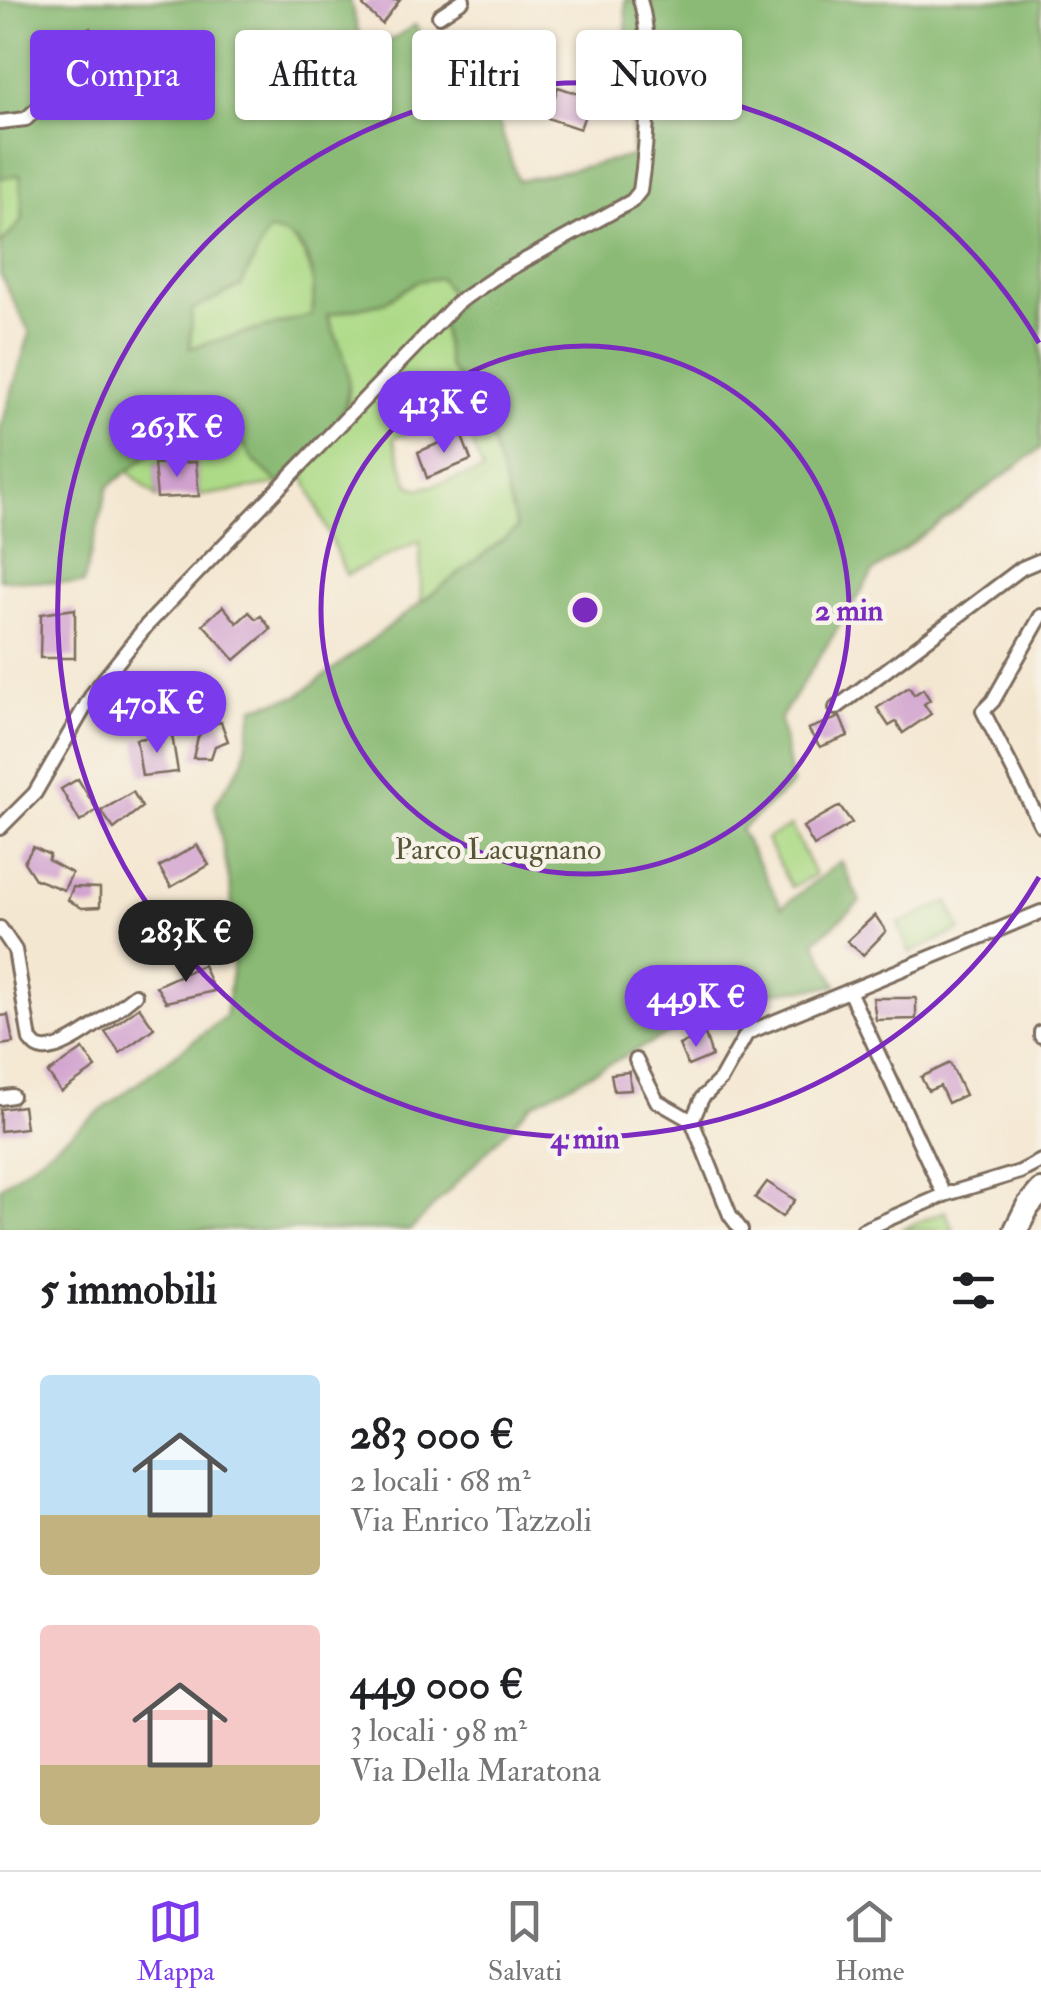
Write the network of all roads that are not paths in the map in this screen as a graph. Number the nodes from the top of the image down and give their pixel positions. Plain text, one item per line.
1 (463, 0) edge
2 (640, 0) edge
3 (439, 16) dead end
4 (30, 115) edge
5 (0, 122) edge
6 (1041, 560) edge
7 (1041, 616) edge
8 (836, 708) dead end
9 (1041, 824) edge
10 (0, 828) edge
11 (1041, 912) edge
12 (0, 928) edge
13 (15, 950) junction
14 (0, 956) edge
15 (848, 992) junction
16 (135, 995) dead end
17 (636, 1060) dead end
18 (692, 1121) junction
19 (1041, 1161) edge
20 (1041, 1190) edge
21 (944, 1195) junction
22 (741, 1230) edge
23 (864, 1230) edge
24 (1016, 1230) edge

1 - 3 street
2 - 10 street
4 - 5 street
6 - 8 street
7 - 9 street
11 - 15 street
12 - 13 street
13 - 14 street
13 - 16 street
15 - 18 street
15 - 21 street
17 - 18 street
18 - 22 street
19 - 21 street
20 - 24 highway
21 - 23 street

